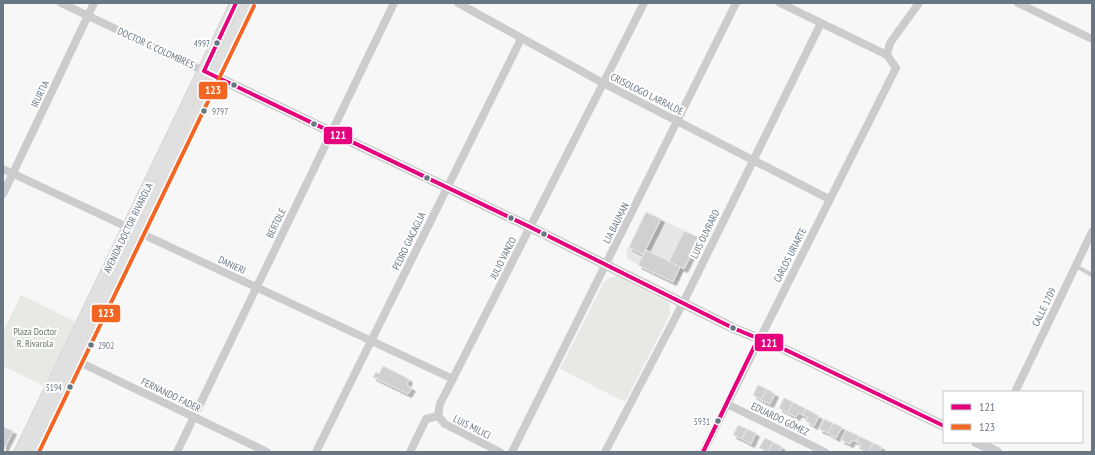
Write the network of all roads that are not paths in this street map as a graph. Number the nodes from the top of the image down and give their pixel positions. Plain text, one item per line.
1 (61, 3) edge
2 (94, 3) edge
3 (236, 3) edge
4 (249, 3) edge
5 (394, 3) edge
6 (458, 3) edge
7 (644, 3) edge
8 (736, 3) edge
9 (780, 3) edge
10 (919, 3) edge
11 (1018, 3) edge
12 (88, 16) junction
13 (821, 23) junction
14 (521, 39) junction
15 (1092, 39) edge
16 (887, 56) junction
17 (209, 73) junction
18 (603, 83) junction
19 (678, 122) junction
20 (331, 132) junction
21 (753, 160) junction
22 (3, 168) edge
23 (13, 173) junction
24 (447, 188) junction
25 (3, 194) edge
26 (830, 199) junction
27 (530, 227) junction
28 (133, 230) junction
29 (1092, 232) edge
30 (606, 265) junction
31 (1076, 266) junction
32 (1092, 275) edge
33 (256, 287) junction
34 (683, 303) junction
35 (758, 339) junction
36 (371, 341) junction
37 (71, 358) junction
38 (453, 379) junction
39 (1015, 391) edge
40 (726, 404) junction
41 (438, 416) junction
42 (194, 417) junction
43 (943, 426) edge
44 (978, 443) edge
45 (990, 448) edge
46 (20, 452) edge
47 (32, 452) edge
48 (177, 452) edge
49 (267, 452) edge
50 (316, 452) edge
51 (410, 452) edge
52 (500, 452) edge
53 (512, 452) edge
54 (605, 452) edge
55 (703, 452) edge
56 (825, 452) edge

1 - 12 street, DOCTOR G. COLOMBRES
2 - 12 street, IRURTIA
3 - 17 main road, AVENIDA DOCTOR RIVAROLA
4 - 17 main road, AVENIDA DOCTOR RIVAROLA
5 - 20 street, BERTOLE
6 - 14 street, CRISOLOGO LARRALDE
7 - 18 street, JULIO VANZO
8 - 19 street, LIA BAUMAN
9 - 13 street
10 - 16 street
11 - 15 street
12 - 17 street, DOCTOR G. COLOMBRES
12 - 23 street, IRURTIA
13 - 16 street
13 - 21 street, LUIS OUVRARD
14 - 18 street, CRISOLOGO LARRALDE
14 - 24 street, PEDRO GIACAGLIA
16 - 26 street, CARLOS URIARTE
17 - 20 street, DOCTOR G. COLOMBRES
17 - 28 main road, AVENIDA DOCTOR RIVAROLA
18 - 19 street, CRISOLOGO LARRALDE
18 - 27 street, JULIO VANZO
19 - 21 street, CRISOLOGO LARRALDE
19 - 30 street, LIA BAUMAN
20 - 24 street, DOCTOR G. COLOMBRES
20 - 33 street, BERTOLE
21 - 26 street, CRISOLOGO LARRALDE
21 - 34 street, LUIS OUVRARD
22 - 23 street, DANIERI
23 - 25 street, IRURTIA
23 - 28 street, DANIERI
24 - 27 street, DOCTOR G. COLOMBRES
24 - 36 street, PEDRO GIACAGLIA
26 - 35 street, CARLOS URIARTE
27 - 30 street, DOCTOR G. COLOMBRES
27 - 38 street, JULIO VANZO
28 - 33 street, DANIERI
28 - 37 main road, AVENIDA DOCTOR RIVAROLA
29 - 31 street, CALLE 1709
30 - 34 street, DOCTOR G. COLOMBRES
30 - 53 street, LIA BAUMAN
31 - 32 lane
31 - 39 street, CALLE 1709
33 - 36 street, DANIERI
33 - 42 street, BERTOLE
34 - 35 street, DOCTOR G. COLOMBRES
34 - 54 street, LUIS OUVRARD
35 - 40 street, CARLOS URIARTE
35 - 43 street, DOCTOR G. COLOMBRES
36 - 38 street, DANIERI
36 - 50 street, PEDRO GIACAGLIA
37 - 42 street, FERNANDO FADER
37 - 46 main road, AVENIDA DOCTOR RIVAROLA
37 - 47 main road, AVENIDA DOCTOR RIVAROLA
38 - 41 street, JULIO VANZO
40 - 55 street, CARLOS URIARTE
40 - 56 street, EDUARDO GÓMEZ
41 - 51 street
41 - 52 street, LUIS MILICI
42 - 48 street, BERTOLE
42 - 49 street, FERNANDO FADER
44 - 45 street

